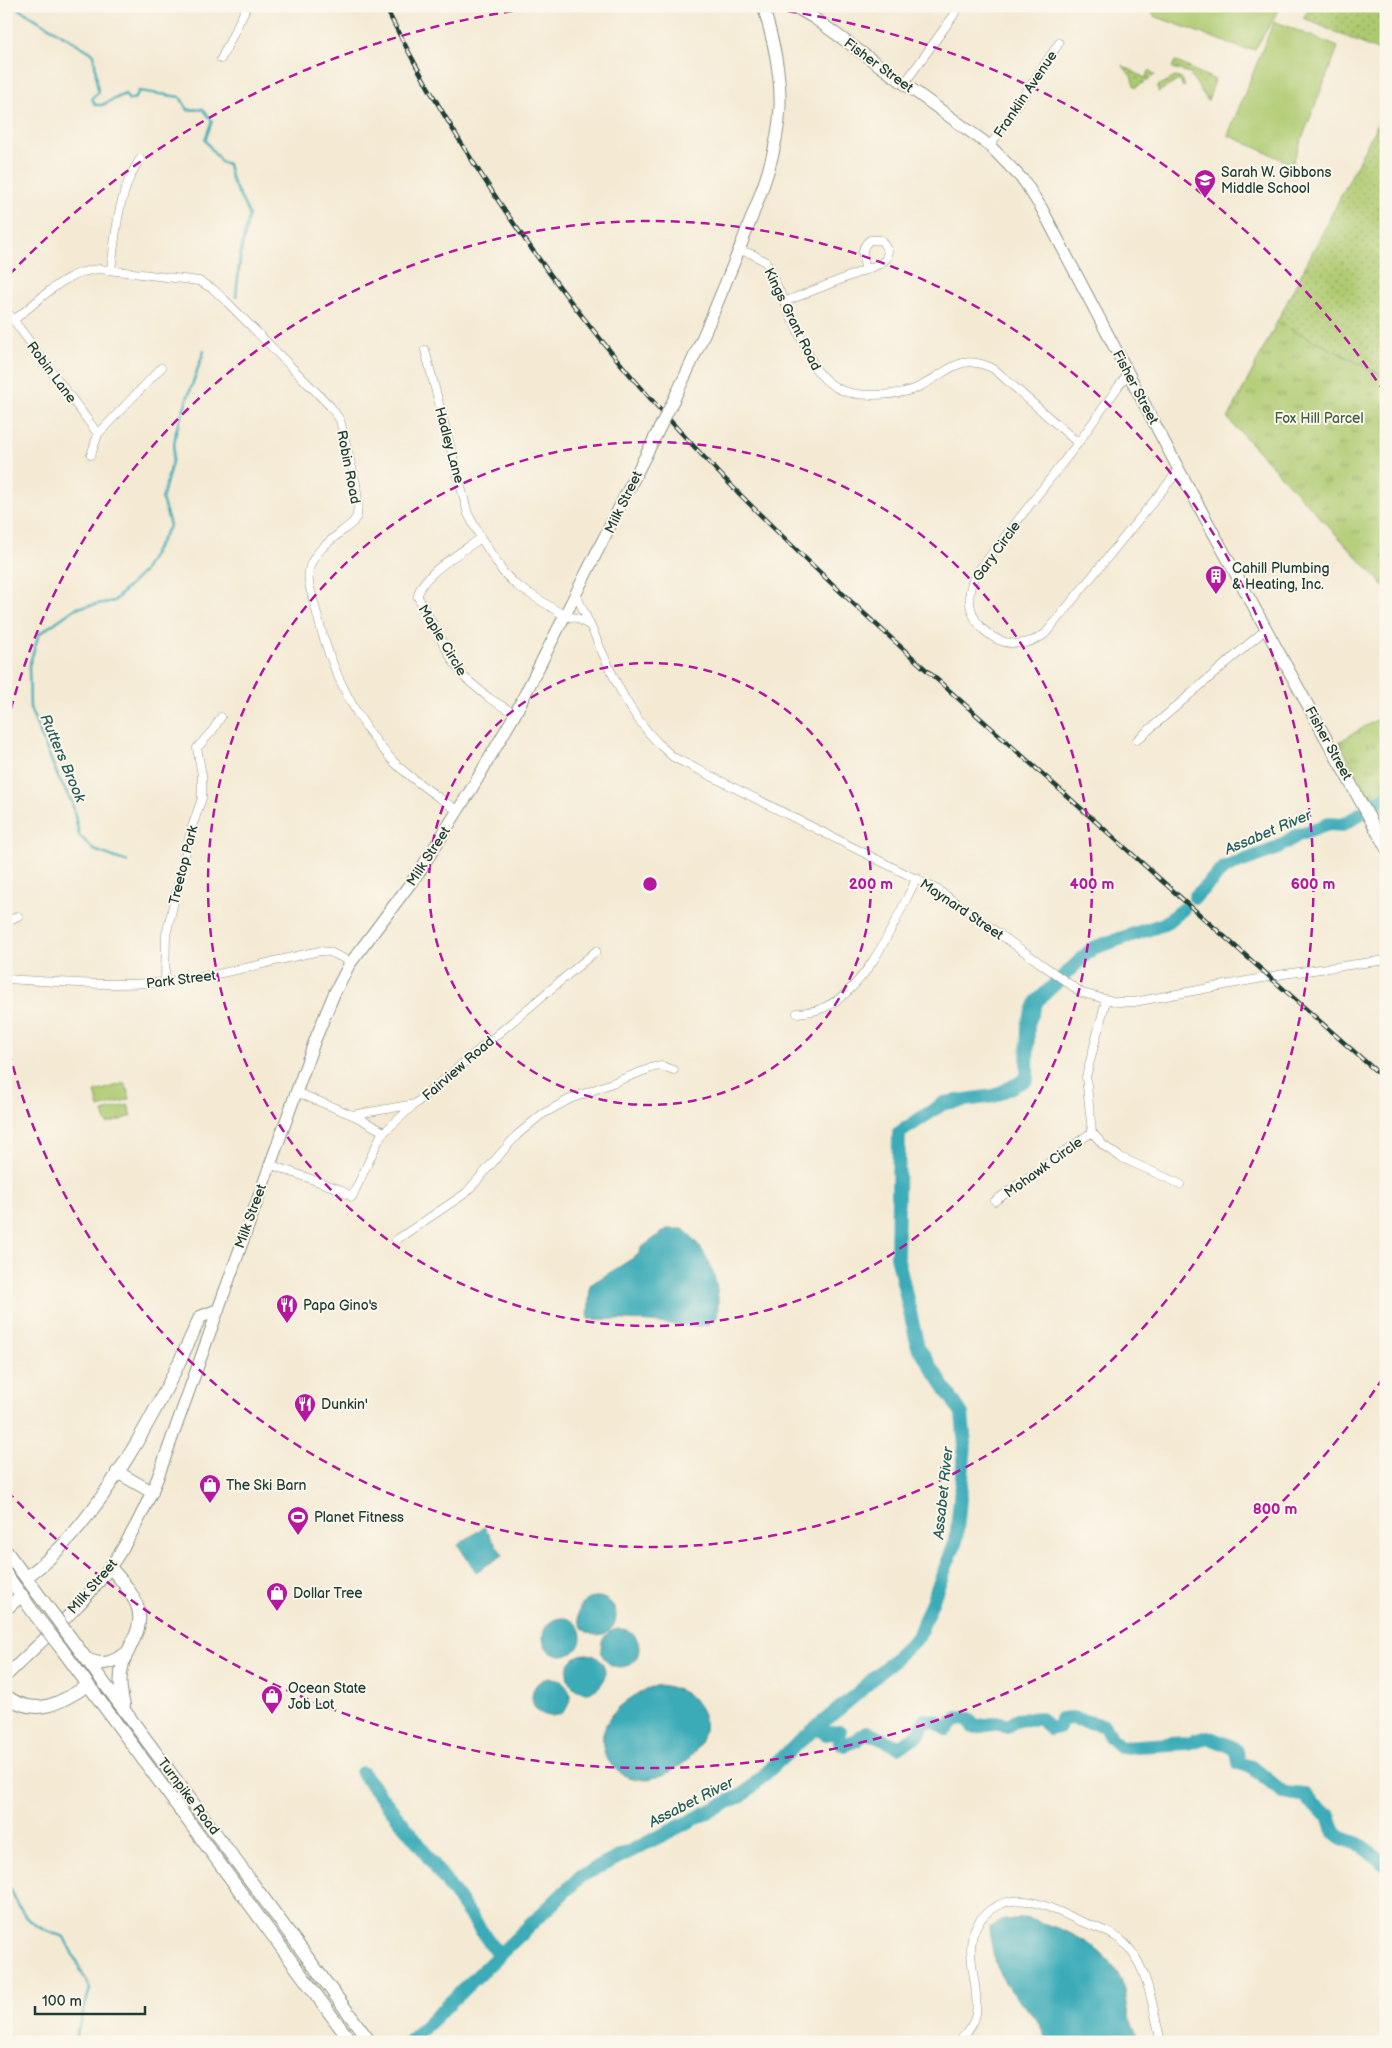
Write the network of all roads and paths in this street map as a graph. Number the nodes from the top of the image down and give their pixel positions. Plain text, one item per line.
1 (247, 6) edge
2 (763, 6) edge
3 (793, 6) edge
4 (957, 6) edge
5 (1059, 42) dead end
6 (221, 59) dead end
7 (904, 84) junction
8 (990, 146) junction
9 (140, 159) dead end
10 (739, 250) junction
11 (111, 270) junction
12 (866, 270) dead end
13 (784, 302) junction
14 (6, 310) edge
15 (15, 320) junction
16 (425, 350) dead end
17 (161, 368) dead end
18 (1128, 373) junction
19 (98, 434) junction
20 (1078, 443) junction
21 (91, 455) dead end
22 (1179, 470) junction
23 (481, 538) junction
24 (576, 595) junction
25 (565, 616) junction
26 (590, 626) junction
27 (1266, 629) junction
28 (515, 714) junction
29 (221, 716) dead end
30 (1137, 740) dead end
31 (458, 811) junction
32 (1386, 848) edge
33 (917, 878) junction
34 (18, 916) dead end
35 (6, 922) edge
36 (596, 951) dead end
37 (1386, 960) edge
38 (351, 962) junction
39 (6, 979) edge
40 (165, 982) junction
41 (1106, 1000) junction
42 (796, 1012) dead end
43 (674, 1070) dead end
44 (296, 1092) junction
45 (415, 1104) junction
46 (352, 1115) junction
47 (384, 1132) junction
48 (1092, 1132) junction
49 (269, 1164) junction
50 (1180, 1184) dead end
51 (995, 1201) dead end
52 (396, 1240) dead end
53 (218, 1310) junction
54 (117, 1472) junction
55 (152, 1492) junction
56 (6, 1551) edge
57 (110, 1567) junction
58 (6, 1574) edge
59 (26, 1577) junction
60 (22, 1595) junction
61 (6, 1609) edge
62 (128, 1652) junction
63 (87, 1659) junction
64 (6, 1676) edge
65 (88, 1685) junction
66 (6, 1696) edge
67 (128, 1714) junction
68 (960, 2040) dead end
69 (351, 2042) edge
70 (370, 2042) edge
71 (1161, 2042) edge

1 - 6 street
2 - 10 main road, Milk Street
3 - 7 main road, Fisher Street
4 - 7 street
5 - 8 street, Franklin Avenue
7 - 8 main road, Fisher Street
8 - 18 main road, Fisher Street
9 - 11 street
10 - 13 street, Kings Grant Road
10 - 24 main road, Milk Street, bridge
11 - 15 street, Robin Road
11 - 31 street, Robin Road
12 - 13 street
13 - 20 street, Kings Grant Road
14 - 15 street, Robin Lane
15 - 19 street, Robin Lane
16 - 23 street, Hadley Lane
17 - 19 street
18 - 20 street, Gary Circle
18 - 22 main road, Fisher Street
19 - 21 street
20 - 22 street, Gary Circle
22 - 27 main road, Fisher Street
23 - 25 street
23 - 28 street, Maple Circle
24 - 25 main road, Milk Street
24 - 26 street, Maynard Street
25 - 26 street
25 - 28 main road, Milk Street
26 - 33 street, Maynard Street
27 - 30 street
27 - 32 main road, Fisher Street
28 - 31 main road, Milk Street
29 - 40 street, Treetop Park
31 - 38 main road, Milk Street
33 - 41 street, Maynard Street
33 - 42 street
34 - 35 street
36 - 45 street, Fairview Road
37 - 41 street, Maynard Street
38 - 40 street, Park Street
38 - 44 main road, Milk Street
39 - 40 street, Park Street
41 - 48 street
43 - 52 street
44 - 46 street
44 - 49 main road, Milk Street
45 - 46 street, Fairview Road
45 - 47 street
46 - 47 street
47 - 49 street
48 - 50 street
48 - 51 street, Mohawk Circle
49 - 53 main road, Milk Street
53 - 54 highway
53 - 55 main road, Milk Street
54 - 55 highway
54 - 59 highway
55 - 57 main road, Milk Street
56 - 59 highway, Turnpike Road
57 - 62 highway
57 - 64 main road, Milk Street
58 - 60 highway, Turnpike Road
59 - 63 highway, Turnpike Road, bridge
60 - 61 highway
60 - 65 highway, Turnpike Road, bridge
62 - 63 highway
62 - 67 highway
63 - 67 highway, Turnpike Road
65 - 66 highway
65 - 69 highway, Turnpike Road
67 - 70 highway, Turnpike Road
68 - 71 street

